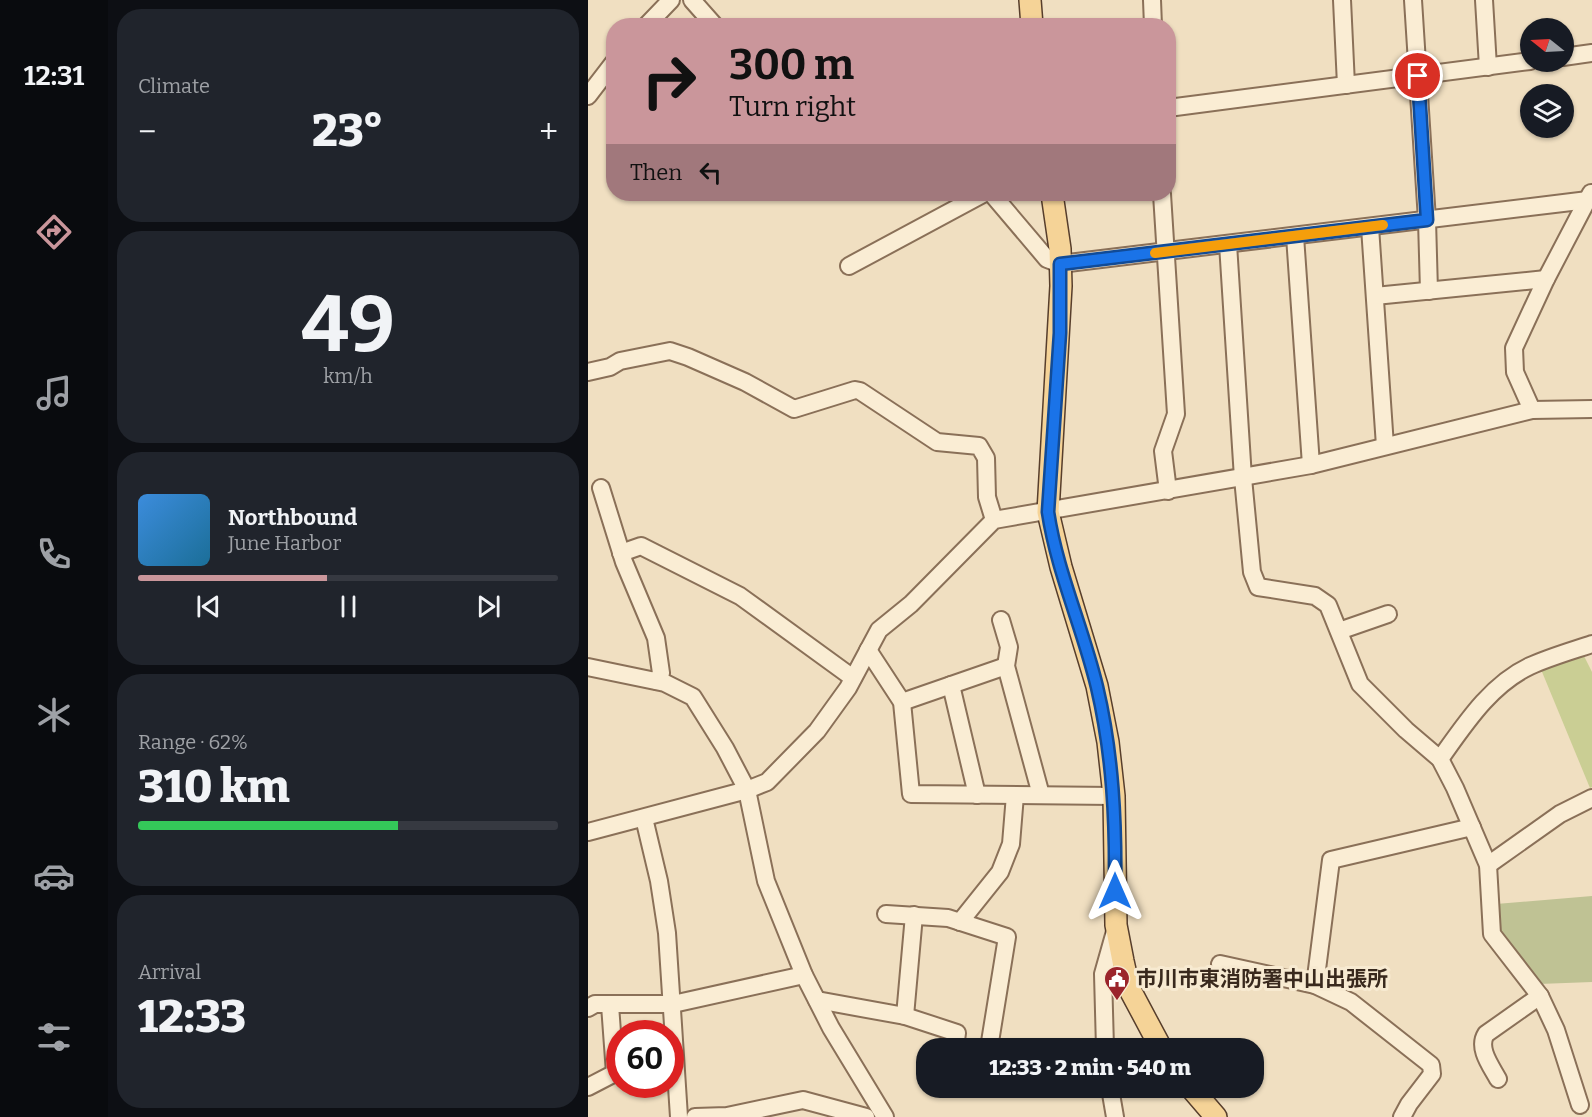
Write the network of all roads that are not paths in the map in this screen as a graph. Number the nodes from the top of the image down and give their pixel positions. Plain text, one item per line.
1 (671, 0) edge
2 (692, 0) edge
3 (1030, 0) edge
4 (1152, 0) edge
5 (1342, 0) edge
6 (1413, 0) edge
7 (1484, 0) edge
8 (654, 18) edge
9 (708, 18) edge
10 (1031, 18) edge
11 (1153, 18) edge
12 (1592, 53) edge
13 (1574, 55) edge
14 (1520, 62) edge
15 (1488, 67) junction
16 (606, 72) edge
17 (1418, 76) junction
18 (1346, 85) junction
19 (588, 96) edge
20 (1176, 107) edge
21 (1590, 195) edge
22 (970, 201) edge
23 (998, 201) edge
24 (1053, 201) edge
25 (1162, 201) edge
26 (1427, 220) junction
27 (1370, 227) junction
28 (1295, 236) junction
29 (1228, 244) junction
30 (1166, 252) junction
31 (1060, 264) junction
32 (849, 266) dead end
33 (1546, 279) junction
34 (1429, 291) junction
35 (1375, 296) junction
36 (588, 372) edge
37 (1592, 409) edge
38 (1532, 410) junction
39 (1385, 446) junction
40 (1311, 465) junction
41 (1243, 478) junction
42 (601, 488) dead end
43 (1168, 491) junction
44 (1048, 512) junction
45 (994, 520) junction
46 (621, 553) junction
47 (1388, 614) dead end
48 (1001, 620) dead end
49 (1339, 631) junction
50 (1592, 644) edge
51 (868, 650) junction
52 (1006, 666) junction
53 (588, 667) edge
54 (853, 678) junction
55 (657, 681) junction
56 (951, 685) junction
57 (902, 702) junction
58 (1440, 759) junction
59 (747, 790) junction
60 (977, 795) junction
61 (1015, 795) junction
62 (1041, 795) junction
63 (1114, 796) junction
64 (1592, 798) edge
65 (644, 818) junction
66 (1472, 827) junction
67 (588, 832) edge
68 (1488, 865) junction
69 (886, 914) dead end
70 (914, 915) junction
71 (960, 922) junction
72 (1116, 925) junction
73 (1220, 964) dead end
74 (804, 975) junction
75 (1315, 985) junction
76 (1540, 996) junction
77 (817, 1000) junction
78 (673, 1004) junction
79 (610, 1005) junction
80 (588, 1008) edge
81 (905, 1016) junction
82 (956, 1038) edge
83 (991, 1038) edge
84 (1105, 1038) edge
85 (1156, 1038) edge
86 (1498, 1079) dead end
87 (588, 1087) edge
88 (1112, 1098) edge
89 (1200, 1098) edge
90 (1580, 1105) dead end
91 (679, 1117) edge
92 (695, 1117) edge
93 (866, 1117) edge
94 (885, 1117) edge
95 (1115, 1117) edge
96 (1216, 1117) edge
97 (1402, 1117) edge

1 - 8 street
2 - 9 street
3 - 10 main road
4 - 11 street
5 - 18 street
6 - 17 street
7 - 15 street
12 - 13 street
14 - 15 street
15 - 17 street
16 - 19 street
17 - 18 street
17 - 26 street
18 - 20 street
21 - 26 street
21 - 33 street
22 - 32 street
23 - 31 street
24 - 31 main road
25 - 30 street
26 - 27 street
26 - 34 street
27 - 28 street
27 - 35 street
28 - 29 street
28 - 40 street
29 - 30 street
29 - 41 street
30 - 31 street
30 - 43 street
31 - 44 main road
33 - 34 street
33 - 38 street
34 - 35 street
35 - 39 street
36 - 45 street
37 - 38 street
38 - 39 street
39 - 40 street
40 - 41 street
41 - 43 street
41 - 49 street
42 - 46 street
43 - 44 street
44 - 45 street
44 - 63 main road
45 - 51 street
46 - 54 street
46 - 55 street
47 - 49 street
48 - 52 street
49 - 58 street
50 - 58 street
51 - 54 street
51 - 57 street
52 - 56 street
52 - 62 street
53 - 55 street
54 - 59 street
55 - 59 street
56 - 57 street
56 - 60 street
57 - 60 street
58 - 66 street
59 - 65 street
59 - 74 street
60 - 61 street
61 - 62 street
61 - 71 street
62 - 63 street
63 - 72 main road
64 - 68 street
65 - 67 street
65 - 78 street
66 - 68 street
66 - 75 street
68 - 76 street
69 - 70 street
70 - 71 street
70 - 81 street
71 - 83 street
72 - 84 street
72 - 85 main road
73 - 75 street
74 - 77 street
74 - 78 street
75 - 97 street
76 - 86 street
76 - 90 street
77 - 81 street
77 - 94 street
78 - 79 street
78 - 91 street
79 - 80 street
79 - 87 street
81 - 82 street
88 - 95 street
89 - 96 main road
92 - 93 street

